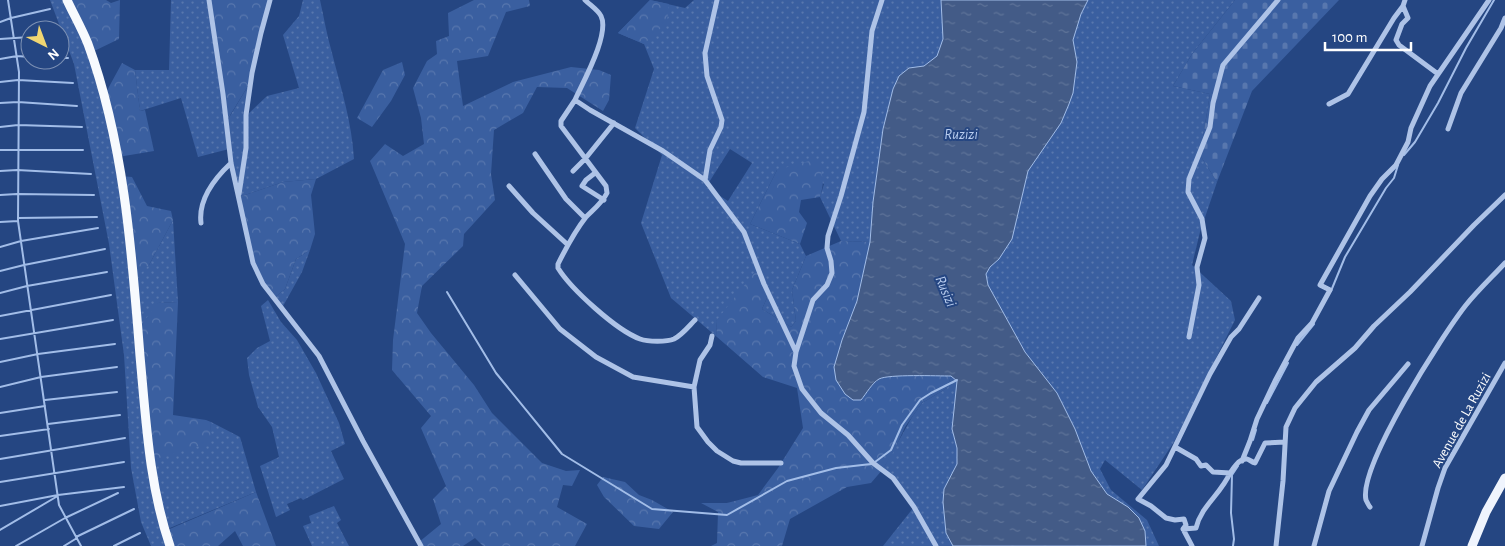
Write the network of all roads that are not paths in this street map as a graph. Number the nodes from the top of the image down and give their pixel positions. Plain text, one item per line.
1 (66, 0) edge
2 (208, 0) edge
3 (270, 0) edge
4 (585, 0) edge
5 (717, 0) edge
6 (882, 0) edge
7 (1278, 0) edge
8 (1489, 0) edge
9 (1404, 3) edge
10 (1505, 18) edge
11 (1438, 74) junction
12 (575, 100) junction
13 (1329, 104) dead end
14 (614, 123) junction
15 (1448, 129) dead end
16 (535, 154) dead end
17 (585, 159) junction
18 (231, 163) junction
19 (573, 171) dead end
20 (595, 173) junction
21 (706, 180) junction
22 (509, 186) dead end
23 (1505, 195) edge
24 (239, 197) junction
25 (604, 200) junction
26 (585, 218) junction
27 (201, 222) dead end
28 (568, 245) junction
29 (1505, 263) edge
30 (515, 275) dead end
31 (1259, 298) dead end
32 (695, 320) dead end
33 (712, 336) dead end
34 (1189, 337) dead end
35 (796, 352) junction
36 (1505, 363) edge
37 (1408, 364) dead end
38 (694, 387) junction
39 (1285, 442) junction
40 (1175, 447) junction
41 (1242, 461) junction
42 (781, 463) dead end
43 (1230, 473) junction
44 (1505, 478) edge
45 (1370, 507) dead end
46 (1183, 529) junction
47 (170, 546) edge
48 (422, 546) edge
49 (936, 546) edge
50 (1192, 546) edge
51 (1276, 546) edge
52 (1314, 546) edge
53 (1422, 546) edge
54 (1472, 546) edge

1 - 47 highway
2 - 18 street
3 - 24 street
4 - 12 street
5 - 21 street
6 - 35 street
7 - 34 street
8 - 11 street
9 - 11 street
9 - 13 street
10 - 15 street
11 - 41 street
12 - 14 street
12 - 17 street
14 - 17 street
14 - 21 street
16 - 26 street
17 - 19 street
17 - 20 street
18 - 24 street
18 - 27 street
20 - 25 street
20 - 25 street
21 - 35 street
22 - 28 street
23 - 39 street
24 - 48 street
25 - 26 street
26 - 28 street
28 - 32 street
29 - 45 street
30 - 38 street
31 - 40 street
33 - 38 street
35 - 49 street
36 - 53 street, Avenue de La Ruzizi
37 - 52 street
38 - 42 street
39 - 41 street
39 - 51 street
40 - 43 street
40 - 46 street
41 - 43 street
43 - 46 street
44 - 54 main road
46 - 50 street

